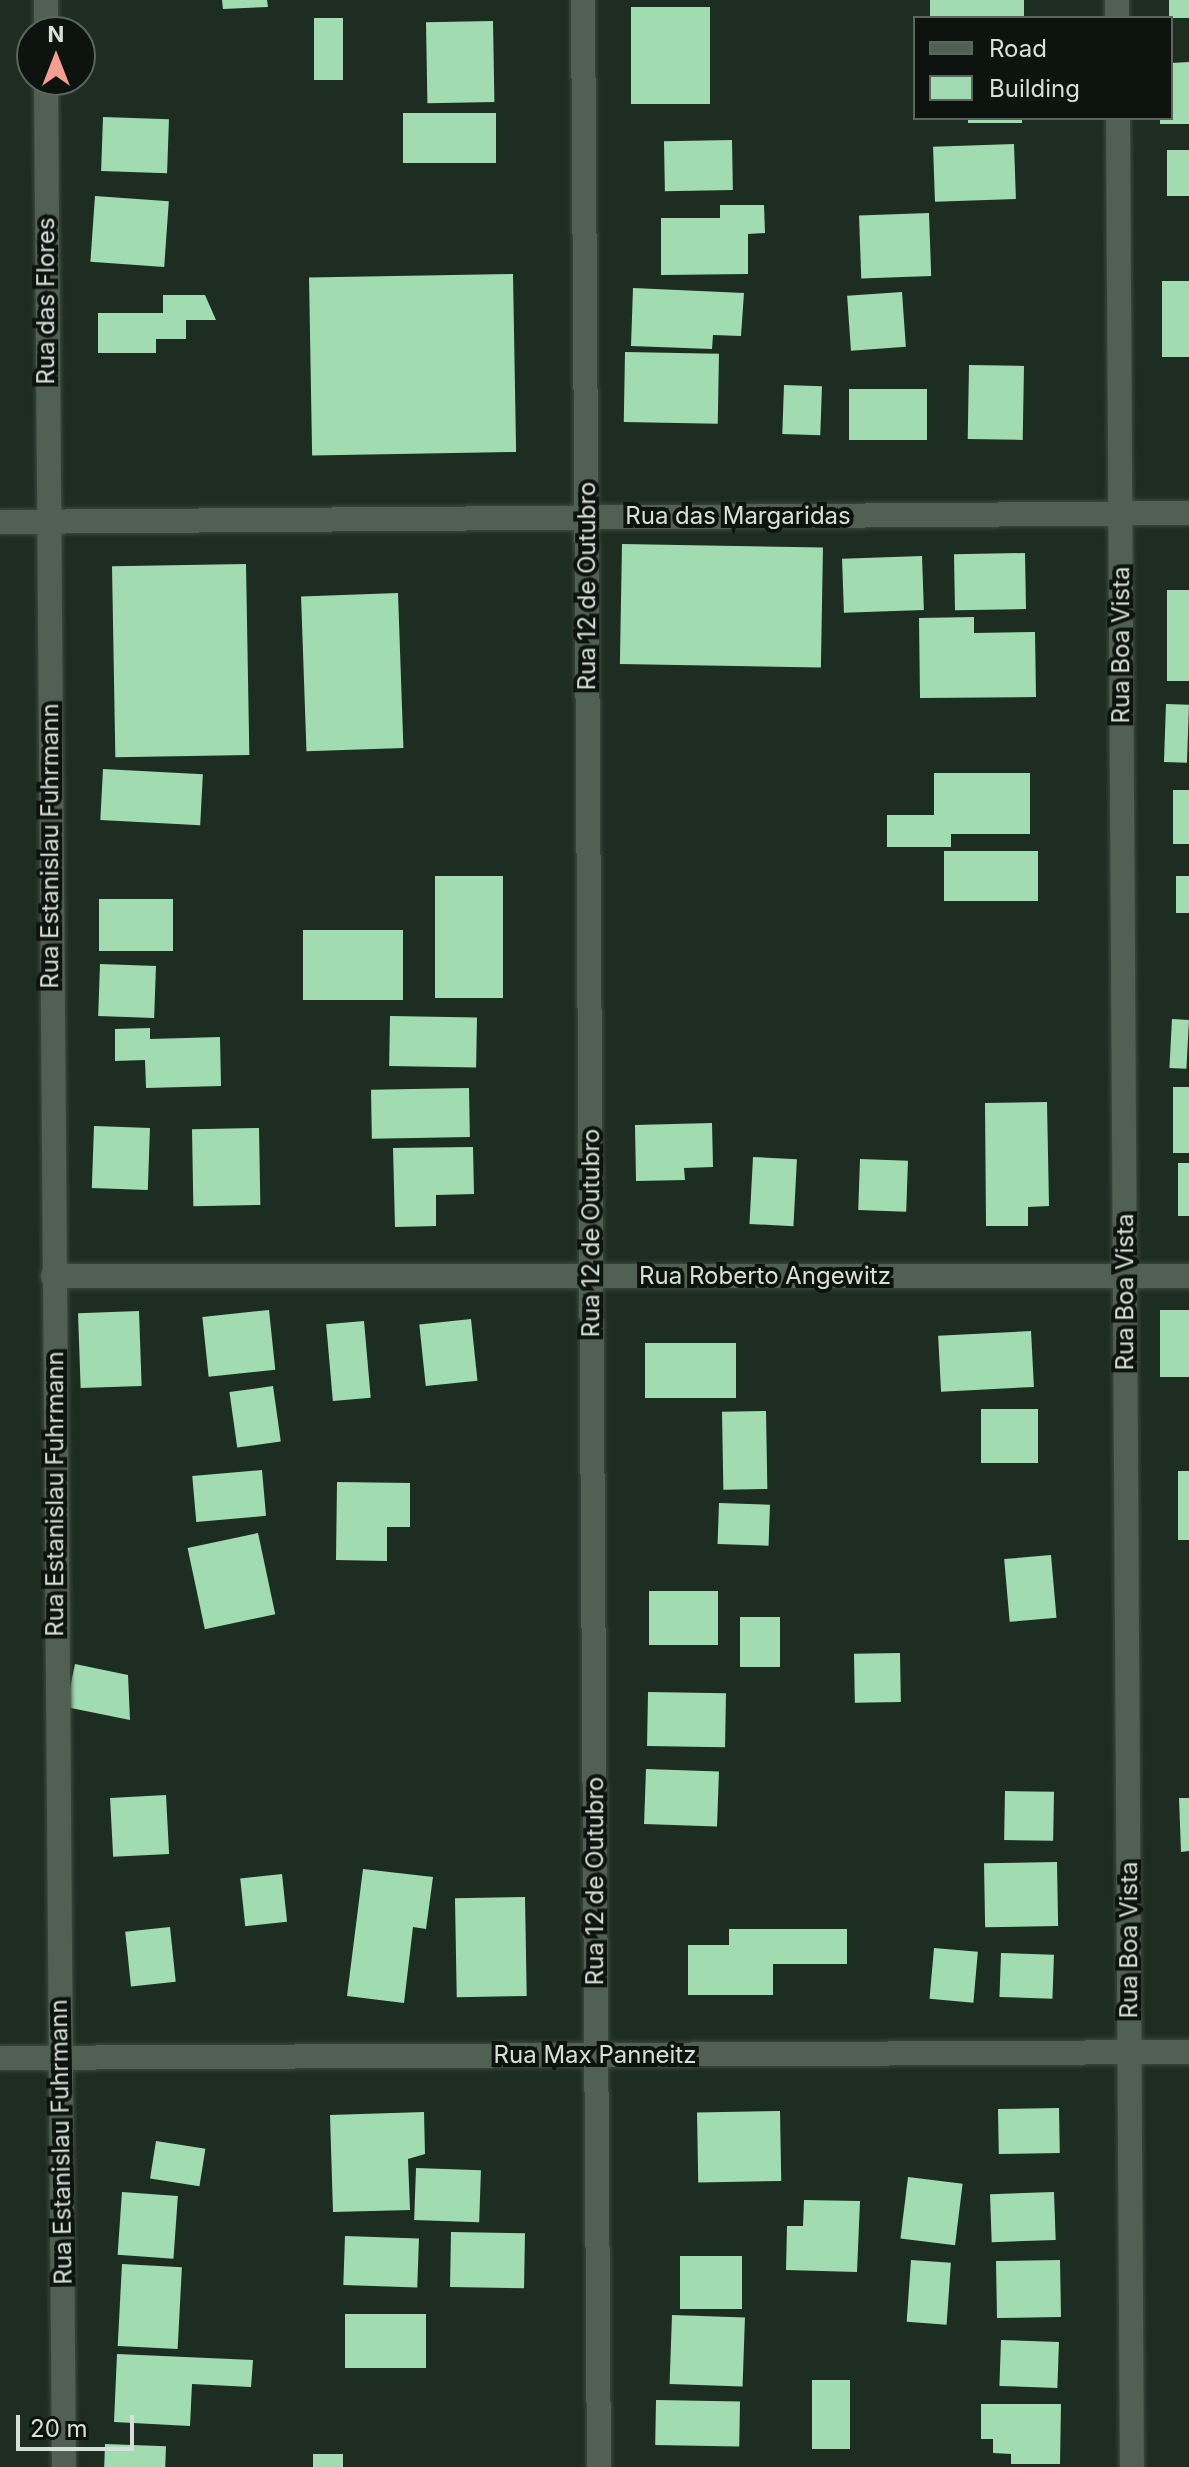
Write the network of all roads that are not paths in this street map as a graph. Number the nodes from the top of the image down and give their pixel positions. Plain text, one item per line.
1 (583, 0) edge
2 (46, 96) edge
3 (1118, 120) edge
4 (1120, 513) junction
5 (1189, 513) edge
6 (586, 517) junction
7 (0, 522) edge
8 (47, 522) junction
9 (53, 1276) junction
10 (591, 1276) junction
11 (1125, 1276) junction
12 (1189, 1276) edge
13 (1130, 2052) junction
14 (1189, 2052) edge
15 (596, 2055) junction
16 (60, 2057) junction
17 (0, 2058) edge
18 (64, 2467) edge
19 (599, 2467) edge
20 (1132, 2467) edge

1 - 6 street, Rua 12 de Outubro
2 - 8 street, Rua das Flores
3 - 4 street, Rua Boa Vista
4 - 5 street, Rua das Margaridas
4 - 6 street, Rua das Margaridas
4 - 11 street, Rua Boa Vista
6 - 8 street, Rua das Margaridas
6 - 10 street, Rua 12 de Outubro
7 - 8 street, Rua das Margaridas
8 - 9 street, Rua Estanislau Fuhrmann
9 - 10 street, Rua Roberto Angewitz
9 - 16 street, Rua Estanislau Fuhrmann
10 - 11 street, Rua Roberto Angewitz
10 - 15 street, Rua 12 de Outubro
11 - 12 street, Rua Roberto Angewitz
11 - 13 street, Rua Boa Vista
13 - 14 street, Rua Max Panneitz
13 - 15 street, Rua Max Panneitz
13 - 20 street, Rua Boa Vista
15 - 16 street, Rua Max Panneitz
15 - 19 street, Rua 12 de Outubro
16 - 17 street, Rua Max Panneitz
16 - 18 street, Rua Estanislau Fuhrmann

